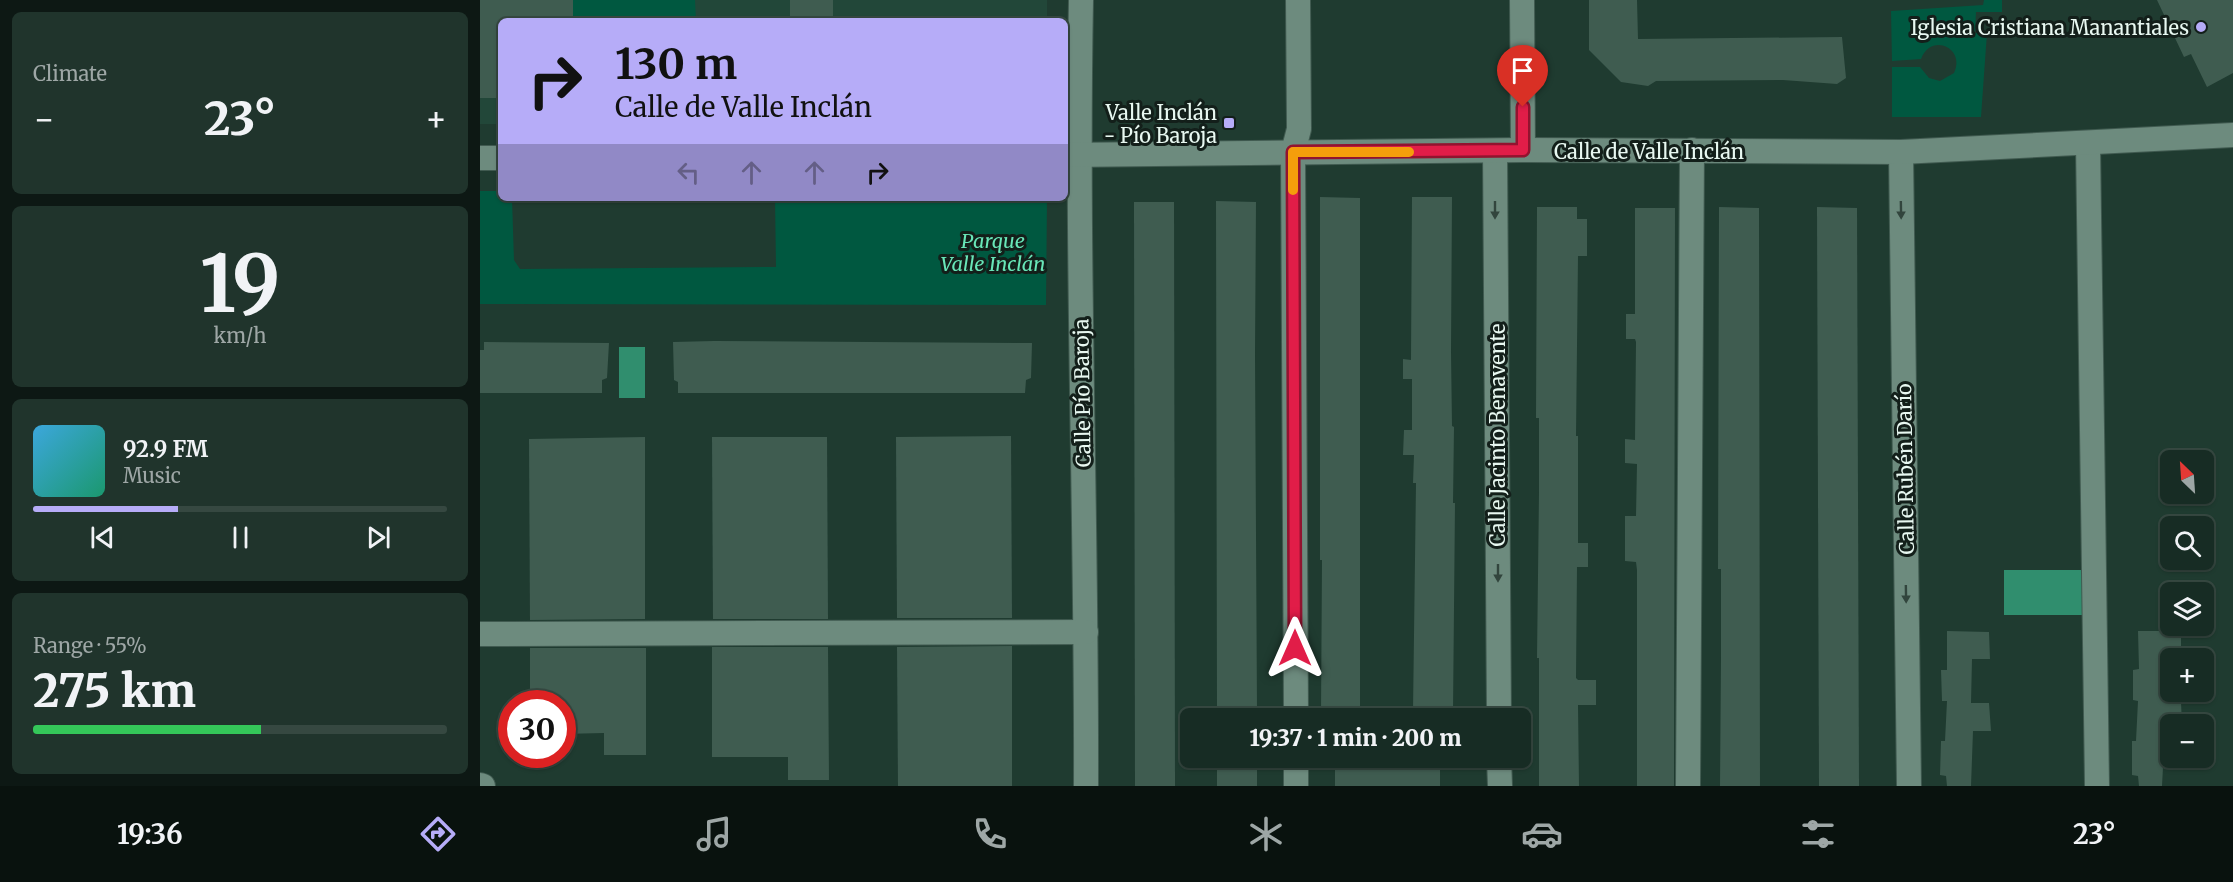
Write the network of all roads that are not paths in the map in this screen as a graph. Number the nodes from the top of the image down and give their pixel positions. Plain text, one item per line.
1 (1081, 0) edge
2 (1298, 0) edge
3 (1522, 0) edge
4 (2233, 135) edge
5 (2088, 144) junction
6 (1523, 150) junction
7 (1692, 150) junction
8 (1495, 151) junction
9 (1293, 152) junction
10 (1901, 152) junction
11 (1072, 155) edge
12 (480, 158) edge
13 (498, 158) edge
14 (1086, 632) junction
15 (480, 634) edge
16 (1296, 708) edge
17 (1499, 708) edge
18 (1296, 768) edge
19 (1499, 768) edge
20 (1086, 786) edge
21 (1296, 786) edge
22 (1500, 786) edge
23 (1688, 786) edge
24 (1909, 786) edge
25 (2097, 786) edge

1 - 11 street, Calle Pío Baroja
2 - 9 street
3 - 6 street
4 - 5 street, Calle de Valle Inclán
5 - 10 street, Calle de Valle Inclán
5 - 25 street
6 - 7 street, Calle de Valle Inclán
6 - 8 street, Calle de Valle Inclán
7 - 10 street, Calle de Valle Inclán
7 - 23 street
8 - 9 street, Calle de Valle Inclán
8 -> 17 street, Calle Jacinto Benavente
9 - 11 street, Calle de Valle Inclán
9 - 16 street
10 -> 24 street, Calle Rubén Darío
11 - 14 street, Calle Pío Baroja
12 - 13 street
14 - 15 street
14 - 20 street, Calle Pío Baroja
18 - 21 street
19 - 22 street

